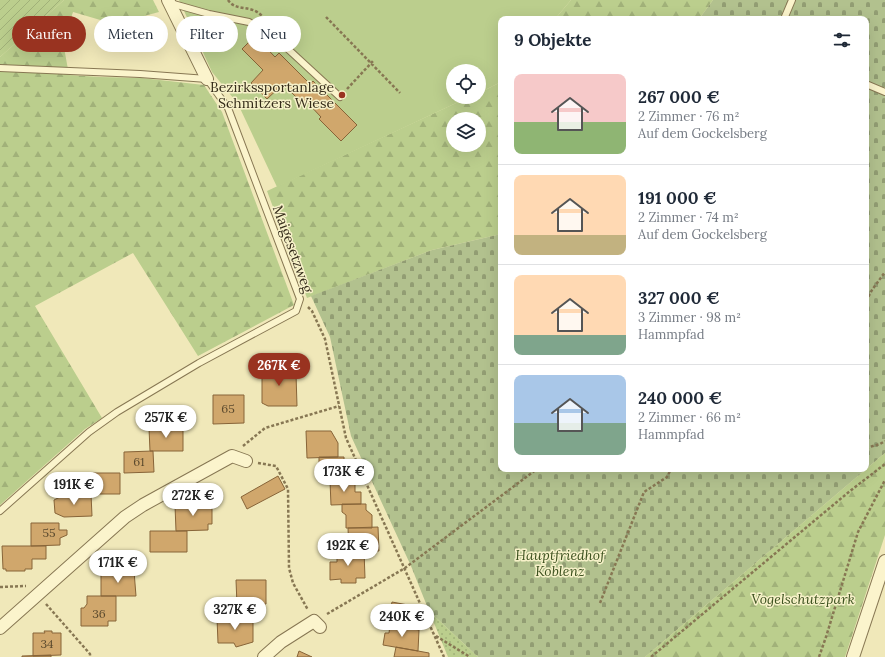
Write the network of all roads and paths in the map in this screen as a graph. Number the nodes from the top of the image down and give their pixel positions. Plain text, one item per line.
1 (228, 0) edge
2 (792, 0) edge
3 (169, 2) edge
4 (249, 9) dead end
5 (785, 16) edge
6 (326, 17) dead end
7 (374, 60) dead end
8 (371, 63) junction
9 (0, 68) edge
10 (206, 79) junction
11 (869, 85) edge
12 (885, 92) edge
13 (400, 93) dead end
14 (340, 97) joint
15 (885, 272) edge
16 (869, 296) edge
17 (300, 299) junction
18 (339, 406) junction
19 (885, 441) edge
20 (869, 447) edge
21 (232, 456) junction
22 (246, 461) joint
23 (885, 464) edge
24 (533, 472) edge
25 (670, 472) edge
26 (885, 480) edge
27 (0, 511) edge
28 (885, 561) edge
29 (405, 568) junction
30 (28, 586) dead end
31 (0, 587) edge
32 (600, 604) dead end
33 (48, 607) dead end
34 (317, 624) junction
35 (0, 628) edge
36 (436, 636) junction
37 (90, 657) edge
38 (264, 657) edge
39 (444, 657) edge
40 (470, 657) edge
41 (650, 657) edge
42 (819, 657) edge
43 (853, 657) edge

1 - 4 path
2 - 5 lane
3 - 10 street
3 - 14 lane
6 - 8 path
7 - 8 path
8 - 13 path
8 - 14 path
9 - 10 lane
10 - 17 lane, Maigesetzweg
11 - 12 lane
15 - 16 path
17 - 18 path
17 - 27 lane, Maigesetzweg
18 - 21 path
18 - 29 path
19 - 20 path
21 - 22 street
21 - 35 street
22 - 34 path
23 - 41 path
24 - 29 path
25 - 32 path
26 - 42 path
28 - 43 street
29 - 34 path
29 - 36 path
30 - 31 path
33 - 37 path
34 - 38 street
36 - 39 path
36 - 40 path

